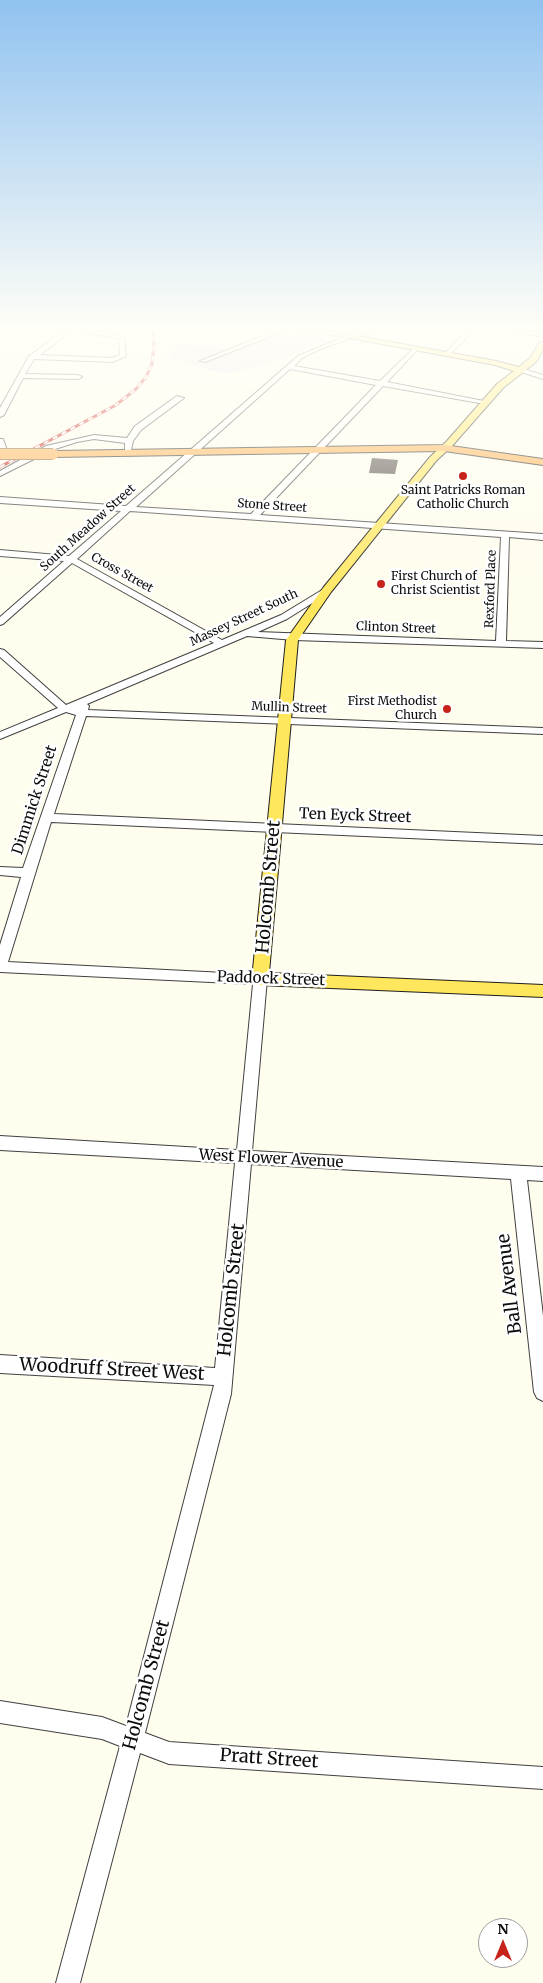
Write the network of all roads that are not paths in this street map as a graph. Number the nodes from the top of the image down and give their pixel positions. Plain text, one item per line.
1 (147, 422) edge
2 (227, 422) edge
3 (346, 422) edge
4 (468, 422) edge
5 (130, 441) junction
6 (0, 442) edge
7 (444, 448) junction
8 (318, 450) junction
9 (193, 452) junction
10 (0, 453) edge
11 (127, 454) junction
12 (543, 462) edge
13 (0, 474) edge
14 (0, 500) edge
15 (128, 509) junction
16 (253, 518) junction
17 (380, 527) junction
18 (505, 535) junction
19 (543, 537) edge
20 (0, 553) edge
21 (71, 559) junction
22 (327, 590) junction
23 (0, 622) edge
24 (248, 634) junction
25 (294, 637) junction
26 (501, 643) junction
27 (223, 644) junction
28 (543, 645) edge
29 (0, 652) edge
30 (86, 700) junction
31 (65, 709) junction
32 (81, 713) junction
33 (284, 722) junction
34 (543, 731) edge
35 (0, 736) edge
36 (46, 818) junction
37 (274, 829) junction
38 (543, 840) edge
39 (0, 871) edge
40 (28, 873) junction
41 (0, 967) edge
42 (260, 979) junction
43 (543, 991) edge
44 (0, 1143) edge
45 (245, 1158) junction
46 (518, 1172) junction
47 (543, 1174) edge
48 (0, 1364) edge
49 (224, 1377) junction
50 (543, 1392) edge
51 (0, 1712) edge
52 (133, 1739) junction
53 (543, 1778) edge
54 (68, 1983) edge

1 - 5 street
2 - 9 street, South Meadow Street
3 - 8 street
4 - 7 main road, Massey Street South
5 - 11 street
5 - 13 street
6 - 10 street
7 - 8 highway
7 - 12 highway
7 - 17 main road, Massey Street South
8 - 9 highway
8 - 16 street
9 - 11 highway
9 - 15 street, South Meadow Street
10 - 11 highway, bridge
14 - 15 street, Stone Street
15 - 16 street, Stone Street
15 - 21 street, South Meadow Street
16 - 17 street, Stone Street
17 - 18 street, Stone Street
17 - 22 main road, Massey Street South
18 - 19 street, Stone Street
18 - 26 street, Rexford Place
20 - 21 street, Cross Street
21 - 23 street, South Meadow Street
21 - 27 street, Cross Street
22 - 24 street, Massey Street South
22 - 25 main road, Holcomb Street
24 - 25 street, Clinton Street
24 - 27 street, Massey Street South
25 - 26 street, Clinton Street
25 - 33 main road, Holcomb Street
26 - 28 street, Clinton Street
27 - 30 street, Massey Street South
29 - 31 street
30 - 31 street, Massey Street South
30 - 32 street, Dimmick Street
31 - 32 street, Mullin Street
31 - 35 street, Massey Street South
32 - 33 street, Mullin Street
32 - 36 street, Dimmick Street
33 - 34 street, Mullin Street
33 - 37 main road, Holcomb Street
36 - 37 street, Ten Eyck Street
36 - 40 street, Dimmick Street
37 - 38 street, Ten Eyck Street
37 - 42 main road, Holcomb Street
39 - 40 street
40 - 41 street, Dimmick Street
41 - 42 street, Paddock Street
42 - 43 main road, Paddock Street
42 - 45 street, Holcomb Street
44 - 45 street, West Flower Avenue
45 - 46 street, West Flower Avenue
45 - 49 street, Holcomb Street
46 - 47 street, West Flower Avenue
46 - 50 street, Ball Avenue
48 - 49 street, Woodruff Street West
49 - 52 street, Holcomb Street
51 - 52 street, Pratt Street
52 - 53 street, Pratt Street
52 - 54 street, Holcomb Street

